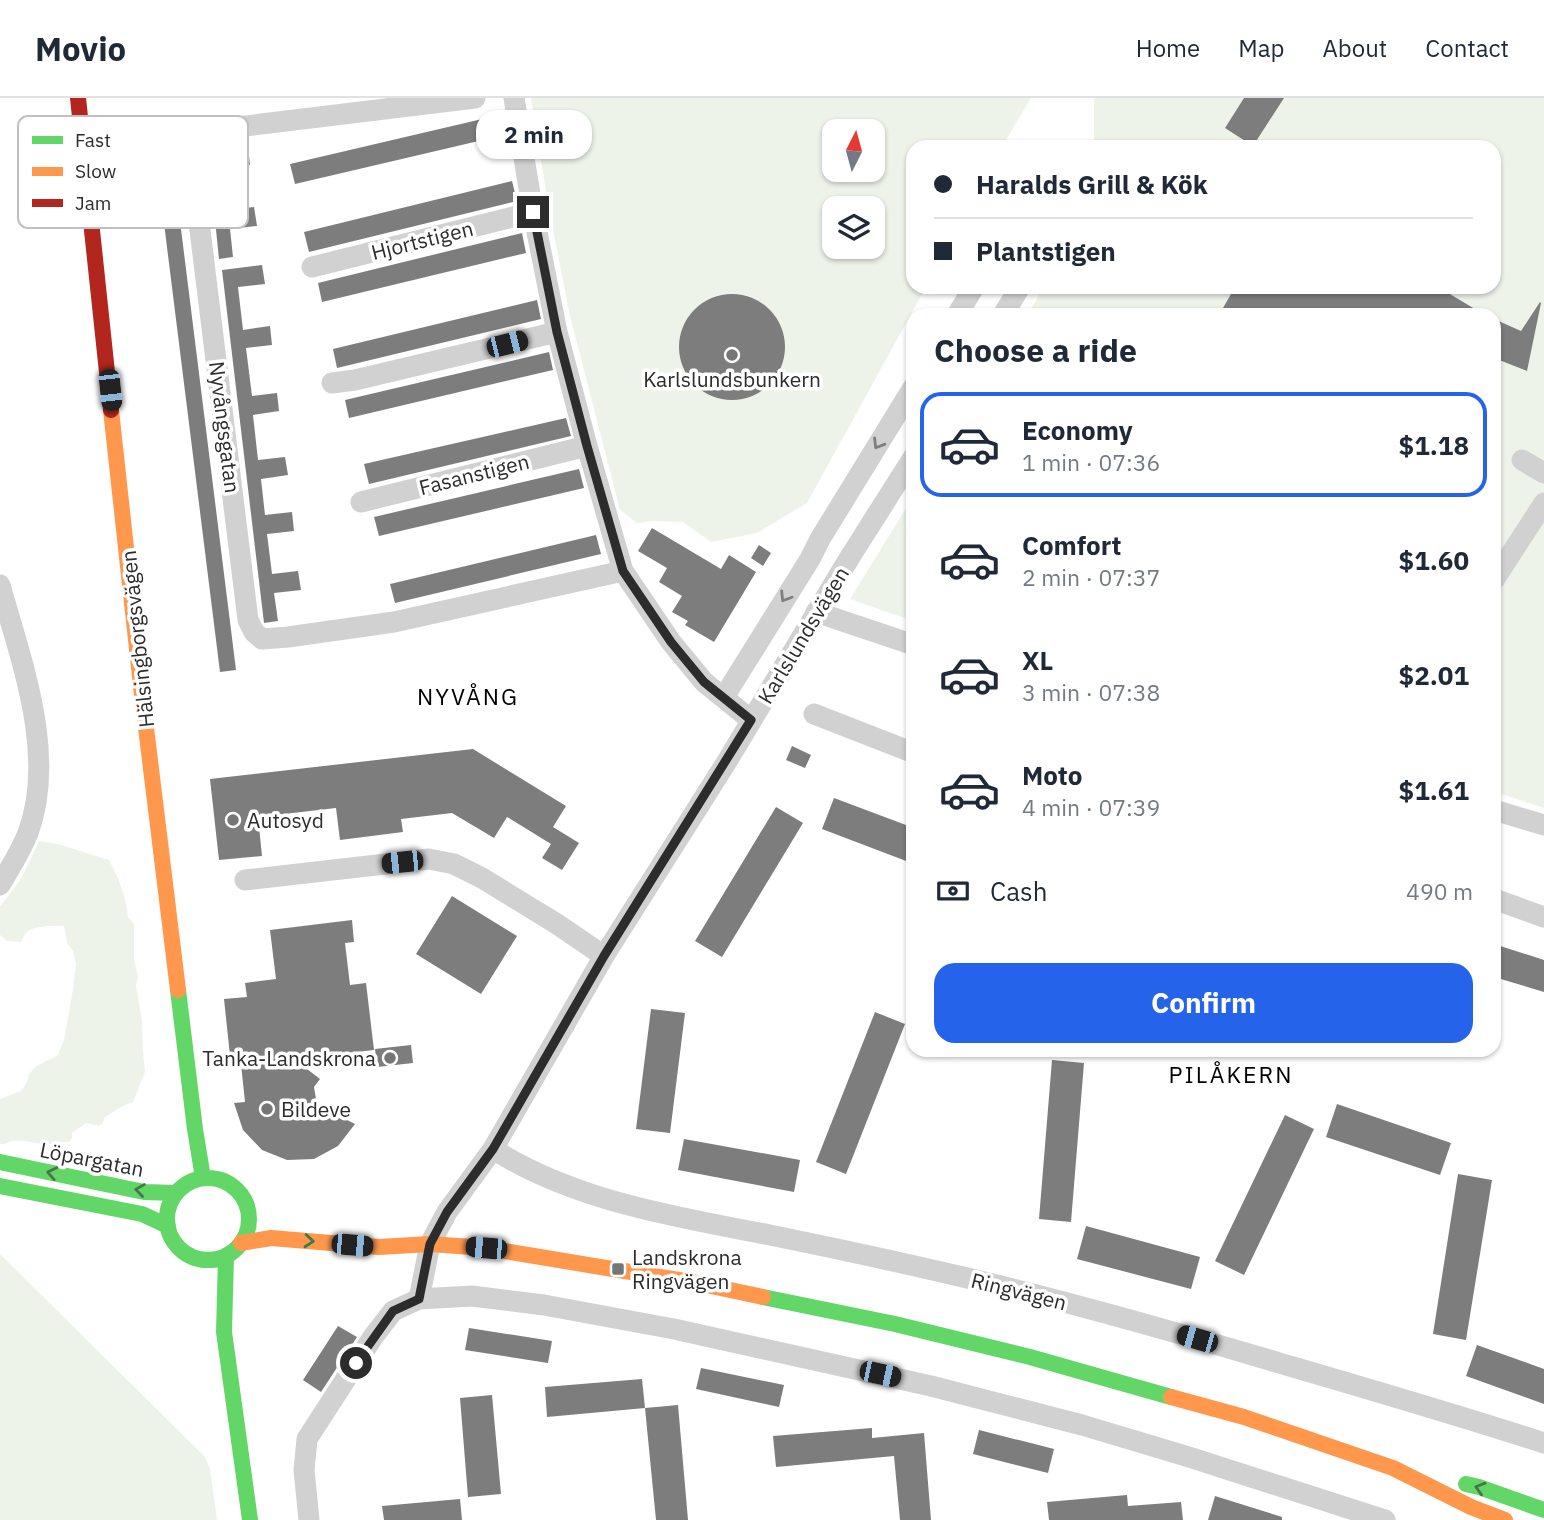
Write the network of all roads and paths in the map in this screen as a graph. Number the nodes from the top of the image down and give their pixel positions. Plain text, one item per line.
1 (78, 98) edge
2 (475, 98) edge
3 (514, 98) edge
4 (80, 116) edge
5 (248, 126) edge
6 (533, 212) junction
7 (92, 228) edge
8 (200, 228) edge
9 (312, 267) dead end
10 (557, 332) junction
11 (332, 383) dead end
12 (906, 399) edge
13 (587, 446) junction
14 (1521, 460) dead end
15 (906, 469) edge
16 (1544, 473) edge
17 (361, 502) dead end
18 (1544, 503) edge
19 (820, 539) junction
20 (850, 557) junction
21 (1501, 569) edge
22 (623, 571) junction
23 (0, 585) edge
24 (816, 612) junction
25 (906, 642) edge
26 (724, 697) junction
27 (814, 714) dead end
28 (751, 720) junction
29 (906, 750) edge
30 (1501, 812) edge
31 (1544, 825) edge
32 (245, 880) dead end
33 (0, 885) edge
34 (1501, 903) edge
35 (1544, 918) edge
36 (604, 956) junction
37 (493, 1149) junction
38 (0, 1162) edge
39 (203, 1178) junction
40 (0, 1186) edge
41 (176, 1193) junction
42 (167, 1226) junction
43 (394, 1233) dead end
44 (241, 1243) junction
45 (430, 1244) junction
46 (226, 1256) junction
47 (194, 1258) junction
48 (200, 1278) dead end
49 (208, 1299) dead end
50 (419, 1299) junction
51 (223, 1332) junction
52 (1544, 1443) edge
53 (1393, 1468) junction
54 (1544, 1510) edge
55 (250, 1520) edge
56 (309, 1520) edge
57 (1385, 1520) edge
58 (1505, 1520) edge

1 - 4 main road, Hälsingborgsvägen
2 - 5 street, Nyvångsgatan
3 - 6 street
6 - 9 street, Hjortstigen
6 - 10 street
7 - 39 main road, Hälsingborgsvägen
8 - 22 street, Nyvångsgatan
10 - 11 street
10 - 13 street
12 -> 19 street, Karlslundsvägen
13 - 17 street, Fasanstigen
13 - 22 street
14 - 16 street
15 - 20 street, Karlslundsvägen
18 - 21 street
19 - 20 street
19 -> 26 street, Karlslundsvägen
20 - 24 street, Karlslundsvägen
22 - 26 street
23 - 33 street
24 - 25 street
24 - 28 street, Karlslundsvägen
26 - 28 street
27 - 29 street
28 - 36 street, Karlslundsvägen
30 - 31 street
32 - 36 street
34 - 35 street
36 - 37 street, Karlslundsvägen
37 - 45 street, Karlslundsvägen
37 - 52 street, Ringvägen
41 -> 38 main road, Löpargatan
39 - 41 main road
39 - 44 main road
40 - 42 main road, Löpargatan
41 - 42 main road
42 - 47 main road
43 - 45 main road
44 -> 45 main road
44 - 46 main road
45 - 50 street, Karlslundsvägen
45 - 53 main road
46 - 47 main road
46 - 51 main road
47 - 48 main road
49 - 51 main road
50 - 56 street
50 - 57 street
51 - 55 main road
54 -> 53 main road
53 - 58 main road

